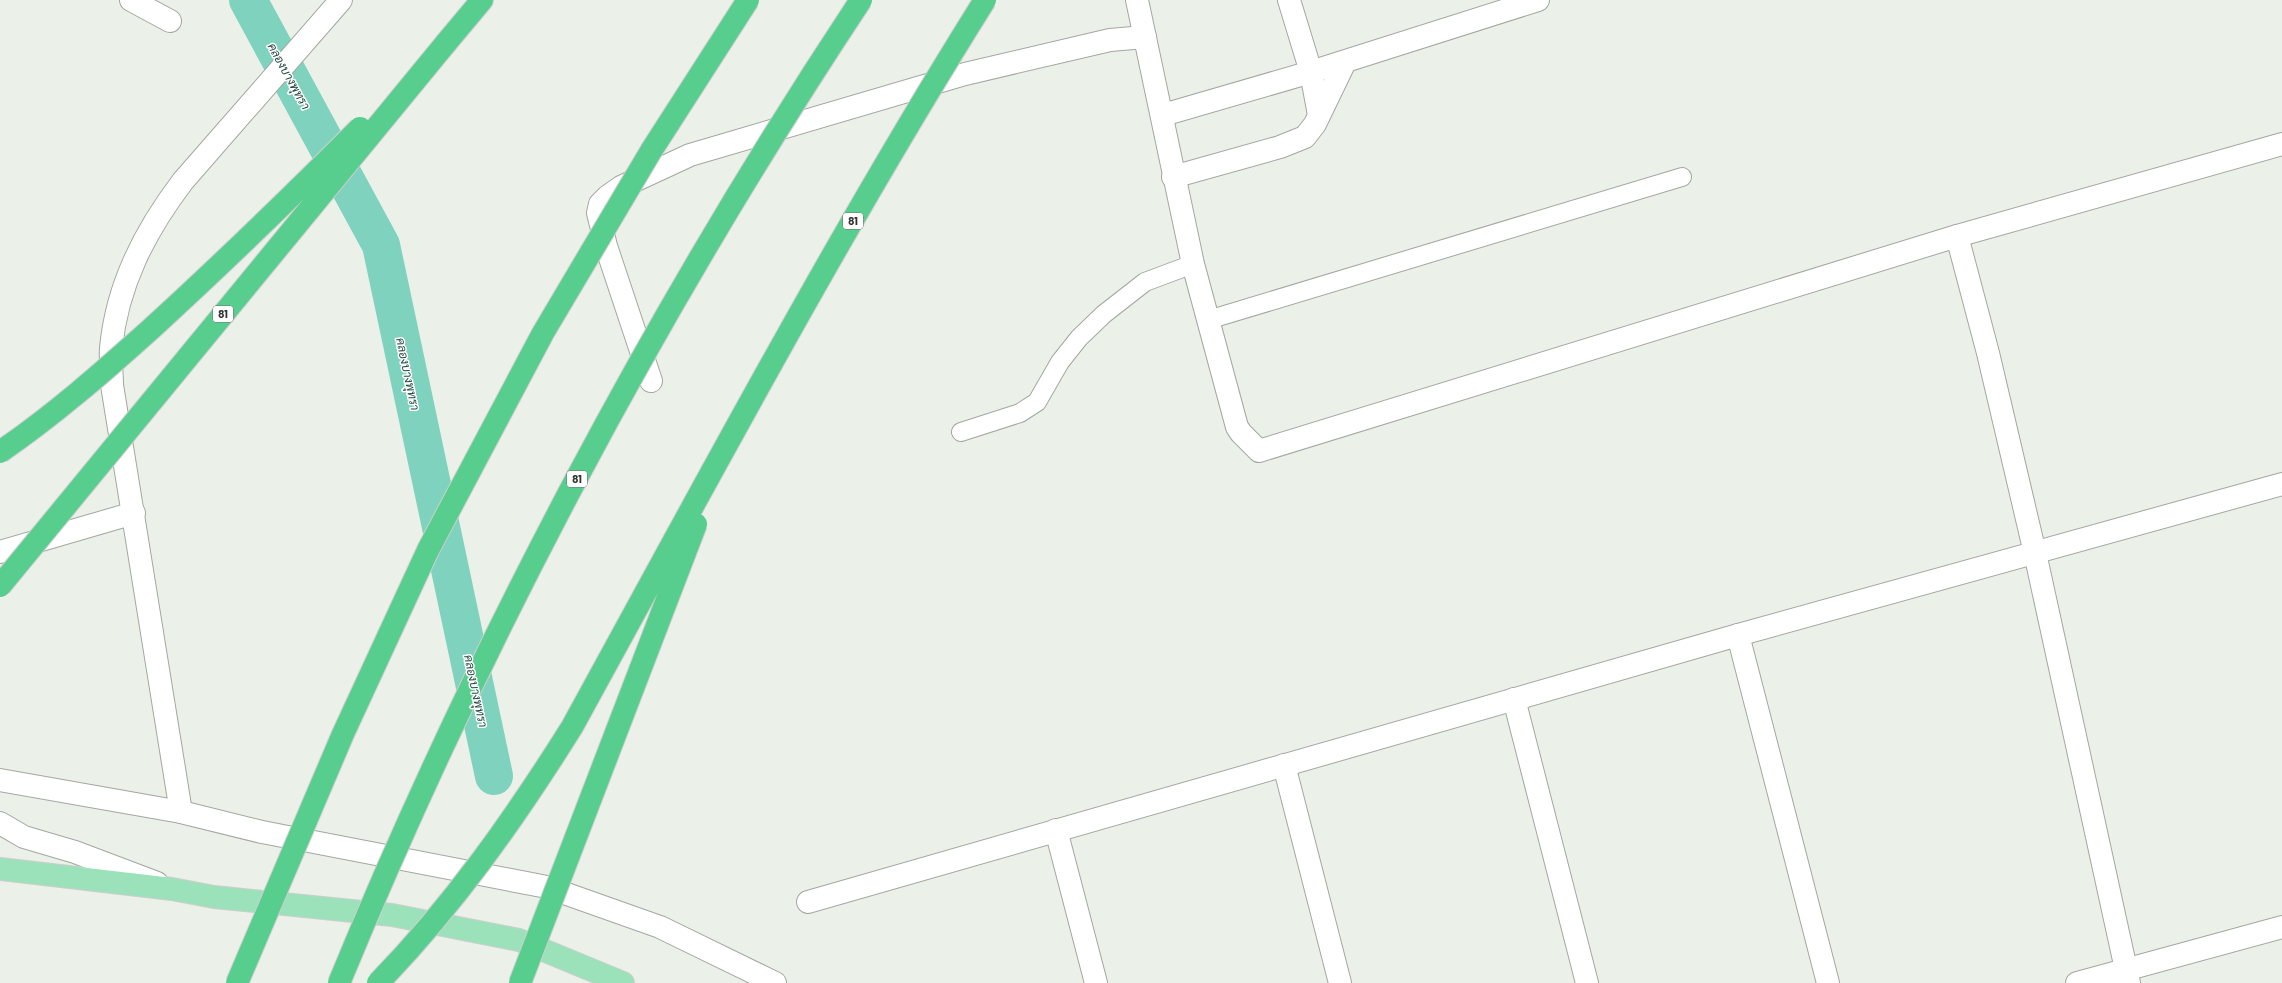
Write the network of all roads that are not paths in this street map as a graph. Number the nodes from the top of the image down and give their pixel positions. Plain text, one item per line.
1 (132, 0) edge
2 (341, 0) edge
3 (482, 0) edge
4 (748, 0) edge
5 (861, 0) edge
6 (985, 0) edge
7 (1137, 0) edge
8 (1289, 0) edge
9 (1538, 0) edge
10 (170, 21) dead end
11 (1145, 37) junction
12 (446, 43) junction
13 (1345, 62) junction
14 (1311, 72) junction
15 (1162, 115) junction
16 (1319, 115) junction
17 (2282, 144) edge
18 (1173, 177) junction
19 (1682, 177) dead end
20 (1957, 236) junction
21 (1193, 264) junction
22 (1208, 320) junction
23 (651, 381) dead end
24 (961, 432) dead end
25 (726, 445) junction
26 (0, 452) edge
27 (2282, 484) edge
28 (134, 513) junction
29 (0, 552) edge
30 (2035, 553) junction
31 (0, 586) edge
32 (1738, 635) junction
33 (1514, 699) junction
34 (1284, 765) junction
35 (0, 780) edge
36 (181, 812) junction
37 (0, 824) edge
38 (1056, 830) junction
39 (0, 869) edge
40 (172, 889) junction
41 (808, 902) dead end
42 (2282, 927) edge
43 (2127, 976) edge
44 (237, 983) edge
45 (339, 983) edge
46 (378, 983) edge
47 (520, 983) edge
48 (623, 983) edge
49 (775, 983) edge
50 (1096, 983) edge
51 (1340, 983) edge
52 (1587, 983) edge
53 (1828, 983) edge
54 (2077, 983) edge

1 - 10 street
2 - 28 street
3 - 12 highway, 81
4 - 44 highway, bridge
5 - 45 highway, 81, bridge
6 - 25 highway, 81, bridge
7 - 11 street
8 - 14 street
9 - 13 street
11 - 15 street
11 - 23 street
12 - 26 highway, 81, bridge
12 - 31 highway, 81, bridge
13 - 14 street
13 - 16 street
14 - 15 street
14 - 16 street
15 - 18 street
16 - 18 street
17 - 20 street
18 - 21 street
19 - 22 lane
20 - 22 street
20 - 30 street
21 - 22 street
21 - 24 lane
25 - 46 highway, 81, bridge
25 - 47 highway, 81, bridge
27 - 30 street
28 - 29 street
28 - 36 street
30 - 32 street
30 - 43 street
32 - 33 street
32 - 53 street
33 - 34 street
33 - 52 street
34 - 38 street
34 - 51 street
35 - 36 street
36 - 49 street
37 - 40 street
38 - 41 street
38 - 50 street
39 - 40 main road
40 - 48 main road
42 - 43 street
43 - 54 street

